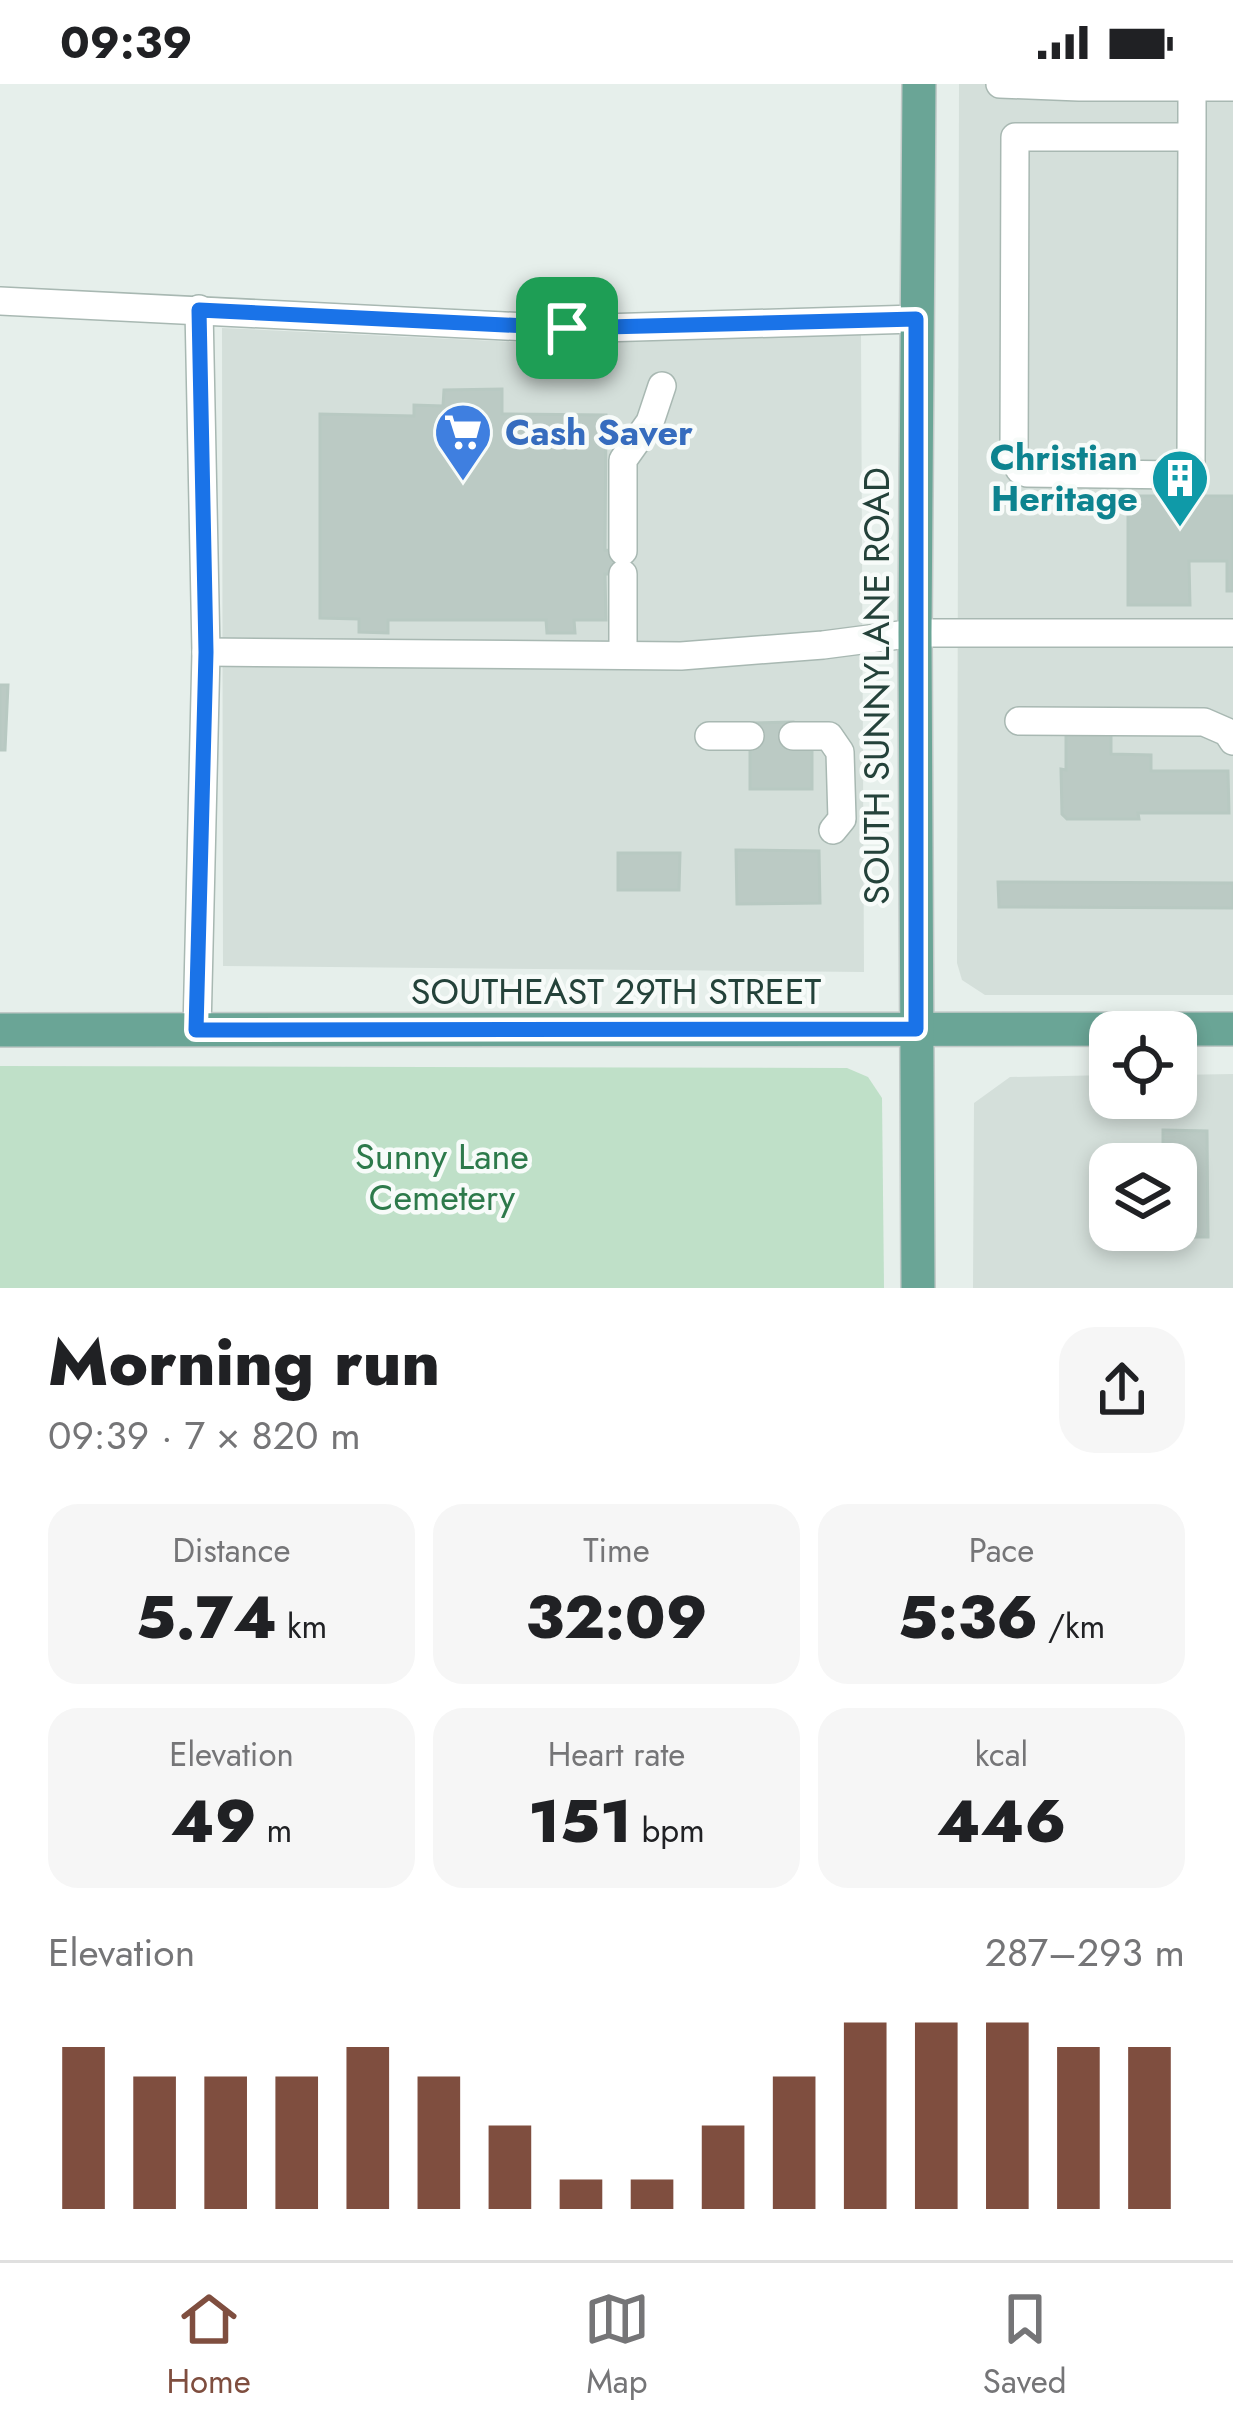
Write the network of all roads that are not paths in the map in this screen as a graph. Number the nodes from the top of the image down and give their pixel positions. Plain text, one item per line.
1 (919, 84) edge
2 (1000, 84) edge
3 (1192, 87) junction
4 (1233, 87) edge
5 (1192, 136) junction
6 (0, 301) edge
7 (199, 310) junction
8 (916, 319) junction
9 (662, 386) dead end
10 (914, 633) junction
11 (1233, 633) edge
12 (206, 652) junction
13 (623, 655) junction
14 (1018, 721) dead end
15 (709, 736) dead end
16 (750, 736) dead end
17 (793, 736) dead end
18 (1233, 741) edge
19 (833, 830) dead end
20 (916, 1029) junction
21 (1233, 1029) edge
22 (0, 1030) edge
23 (196, 1030) junction
24 (918, 1288) edge

1 - 8 main road, SOUTH SUNNYLANE ROAD
2 - 3 street
3 - 4 street
3 - 5 street
5 - 5 street
6 - 7 street
7 - 8 street
7 - 12 street
8 - 10 main road, SOUTH SUNNYLANE ROAD
9 - 13 street
10 - 11 street
10 - 13 street
10 - 20 main road, SOUTH SUNNYLANE ROAD
12 - 13 street
12 - 23 street
14 - 18 street
15 - 16 street
17 - 19 street
20 - 21 main road, SOUTHEAST 29TH STREET
20 - 23 main road, SOUTHEAST 29TH STREET
20 - 24 main road, SOUTH SUNNYLANE ROAD
22 - 23 main road, SOUTHEAST 29TH STREET

